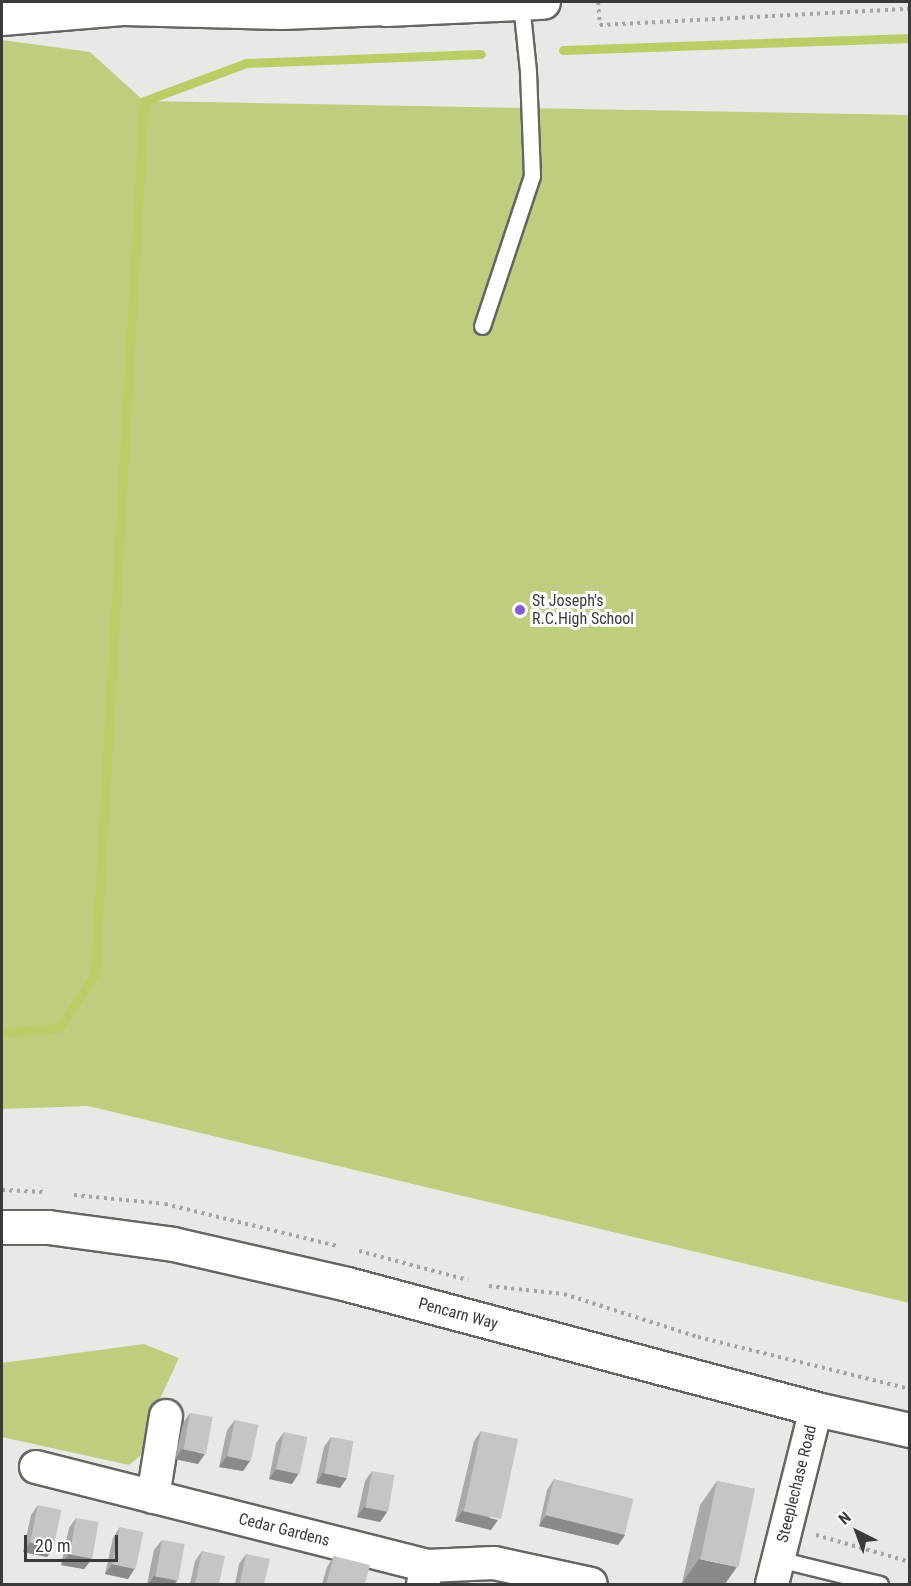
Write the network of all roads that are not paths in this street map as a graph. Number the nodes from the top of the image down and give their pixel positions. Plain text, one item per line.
1 (532, 2) edge
2 (385, 5) edge
3 (2, 19) edge
4 (482, 326) dead end
5 (2, 1227) edge
6 (816, 1409) junction
7 (166, 1416) dead end
8 (909, 1430) edge
9 (36, 1467) dead end
10 (153, 1497) junction
11 (775, 1572) edge
12 (425, 1575) edge
13 (591, 1584) edge
14 (880, 1584) edge

1 - 2 street
1 - 4 lane
2 - 3 street
5 - 6 street, Pencarn Way
6 - 8 street, Pencarn Way
6 - 11 street, Steeplechase Road
7 - 10 street
9 - 10 street, Cedar Gardens
10 - 12 street, Cedar Gardens
11 - 14 lane, Steeplechase Road
12 - 13 street, Cedar Gardens

